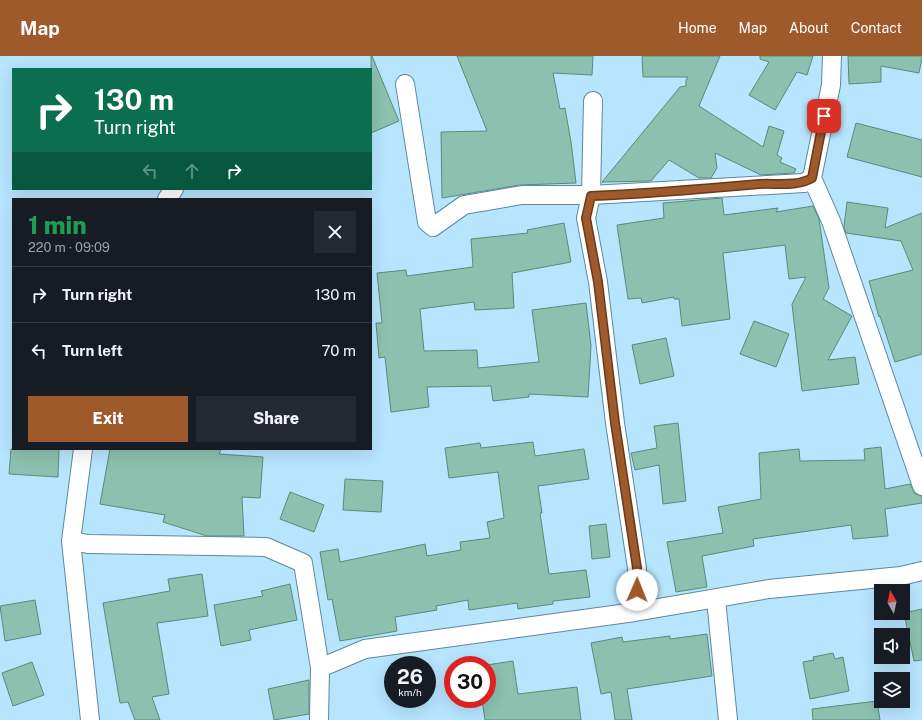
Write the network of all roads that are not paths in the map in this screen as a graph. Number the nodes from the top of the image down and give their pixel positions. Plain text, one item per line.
1 (832, 56) edge
2 (405, 84) dead end
3 (593, 101) dead end
4 (812, 178) junction
5 (591, 196) junction
6 (83, 450) edge
7 (922, 486) edge
8 (71, 541) junction
9 (922, 571) edge
10 (716, 599) junction
11 (635, 612) junction
12 (320, 668) junction
13 (90, 720) edge
14 (319, 720) edge
15 (728, 720) edge

1 - 4 street
2 - 5 street
3 - 5 street
4 - 5 street
4 - 7 street
5 - 11 street
6 - 8 street
8 - 12 street
8 - 13 street
9 - 10 street
10 - 11 street
10 - 15 street
11 - 12 street
12 - 14 street

